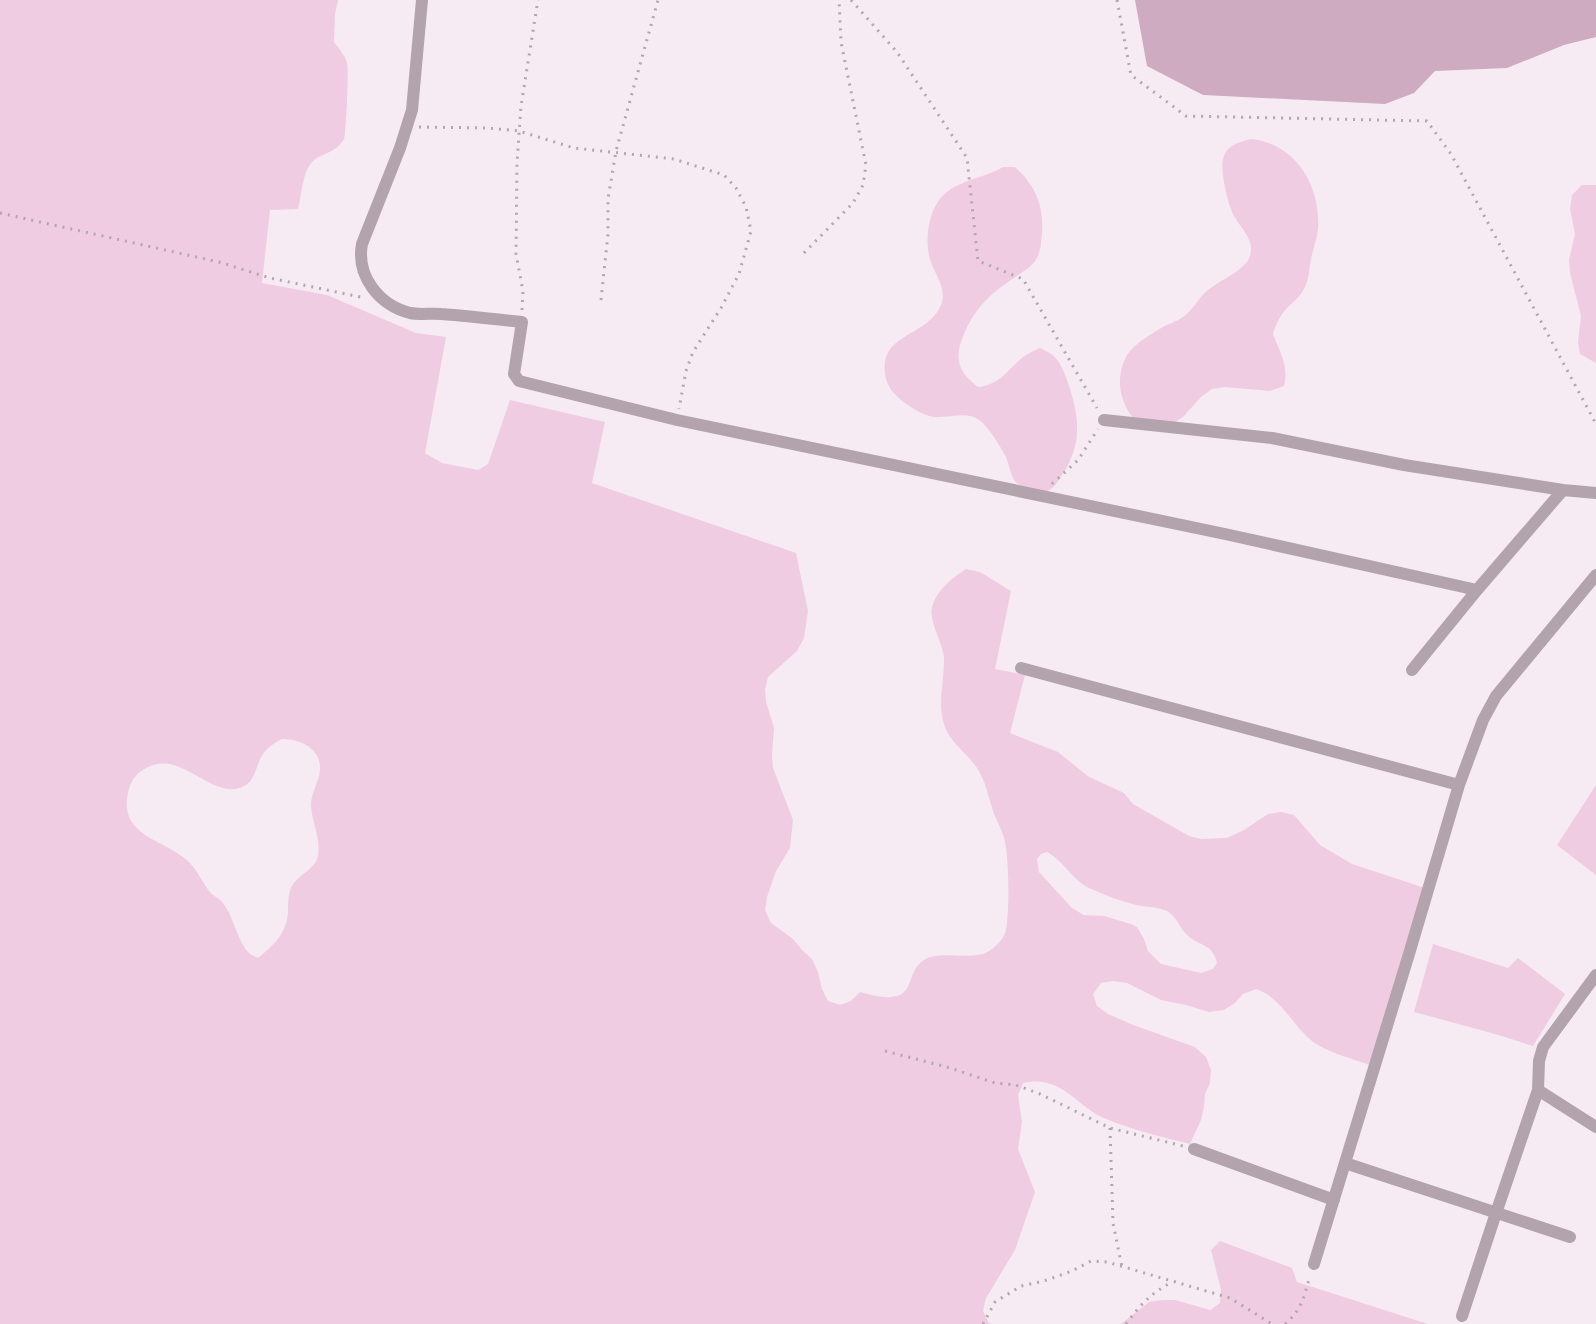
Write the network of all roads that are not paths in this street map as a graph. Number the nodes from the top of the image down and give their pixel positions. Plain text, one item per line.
1 (422, 0) edge
2 (1104, 420) road end
3 (1563, 490) junction
4 (1596, 493) edge
5 (1596, 575) edge
6 (1477, 590) junction
7 (1021, 668) dead end
8 (1412, 670) dead end
9 (1459, 785) junction
10 (1596, 975) edge
11 (1538, 1090) junction
12 (1596, 1127) edge
13 (1194, 1149) road end
14 (1345, 1163) junction
15 (1334, 1200) junction
16 (1496, 1213) junction
17 (1570, 1237) dead end
18 (1314, 1264) road end
19 (1462, 1316) dead end

1 - 6 street
2 - 3 street
3 - 4 street
3 - 6 street
5 - 9 street
6 - 8 street
7 - 9 street
9 - 14 street
10 - 11 street
11 - 12 street
11 - 16 street
13 - 15 street
14 - 15 street
14 - 16 street
15 - 18 street
16 - 17 street
16 - 19 street

